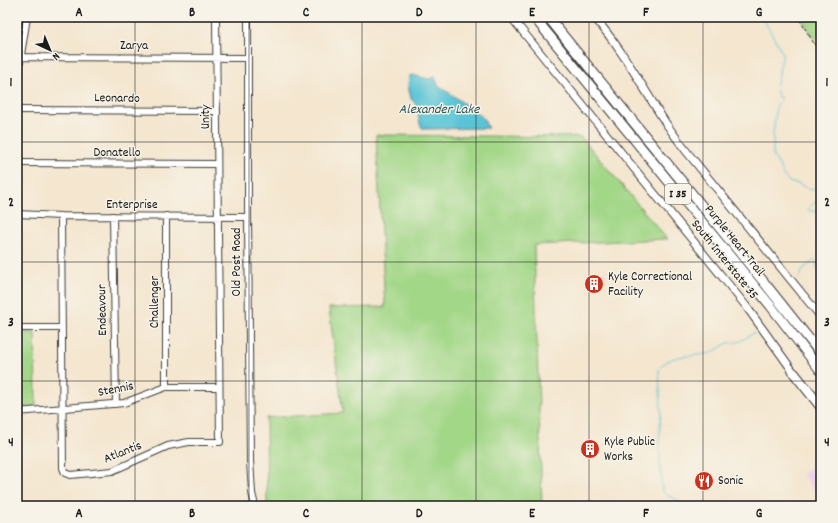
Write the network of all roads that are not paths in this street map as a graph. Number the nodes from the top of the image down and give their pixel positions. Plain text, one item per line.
1 (27, 17) edge
2 (216, 17) edge
3 (248, 17) edge
4 (511, 17) edge
5 (534, 17) edge
6 (548, 17) edge
7 (594, 17) edge
8 (20, 57) junction
9 (216, 57) junction
10 (248, 58) junction
11 (17, 80) edge
12 (17, 110) edge
13 (217, 111) junction
14 (17, 163) edge
15 (217, 164) junction
16 (17, 214) edge
17 (60, 216) junction
18 (113, 216) junction
19 (166, 216) junction
20 (218, 217) junction
21 (248, 217) junction
22 (821, 317) edge
23 (17, 328) edge
24 (62, 328) junction
25 (821, 354) edge
26 (821, 371) edge
27 (794, 373) junction
28 (166, 387) junction
29 (219, 387) junction
30 (116, 404) junction
31 (821, 407) edge
32 (62, 409) junction
33 (17, 412) edge
34 (821, 412) edge
35 (255, 506) edge

1 - 8 street
2 - 9 street, Unity
3 - 10 street, Old Post Road
4 - 27 main road, South Interstate 35
5 - 26 highway, Purple Heart Trail / I 35
6 - 25 highway, Purple Heart Trail / I 35
7 - 22 main road
8 - 9 street, Zarya
8 - 11 street
9 - 10 street, Zarya
9 - 13 street, Unity
10 - 21 street, Old Post Road
12 - 13 street, Leonardo
13 - 15 street, Unity
14 - 15 street, Donatello
15 - 20 street, Unity
16 - 17 street, Enterprise
17 - 18 street, Enterprise
17 - 24 street, Atlantis
18 - 19 street, Enterprise
18 - 30 street, Endeavour
19 - 20 street, Enterprise
19 - 28 street, Challenger
20 - 21 street, Enterprise
20 - 29 street, Atlantis
21 - 35 street, Old Post Road
23 - 24 street
24 - 32 street, Atlantis
27 - 31 highway
27 - 34 main road, South Interstate 35
28 - 29 street, Stennis
28 - 30 street, Stennis
29 - 32 street, Atlantis
30 - 32 street, Stennis
32 - 33 street, Stennis

